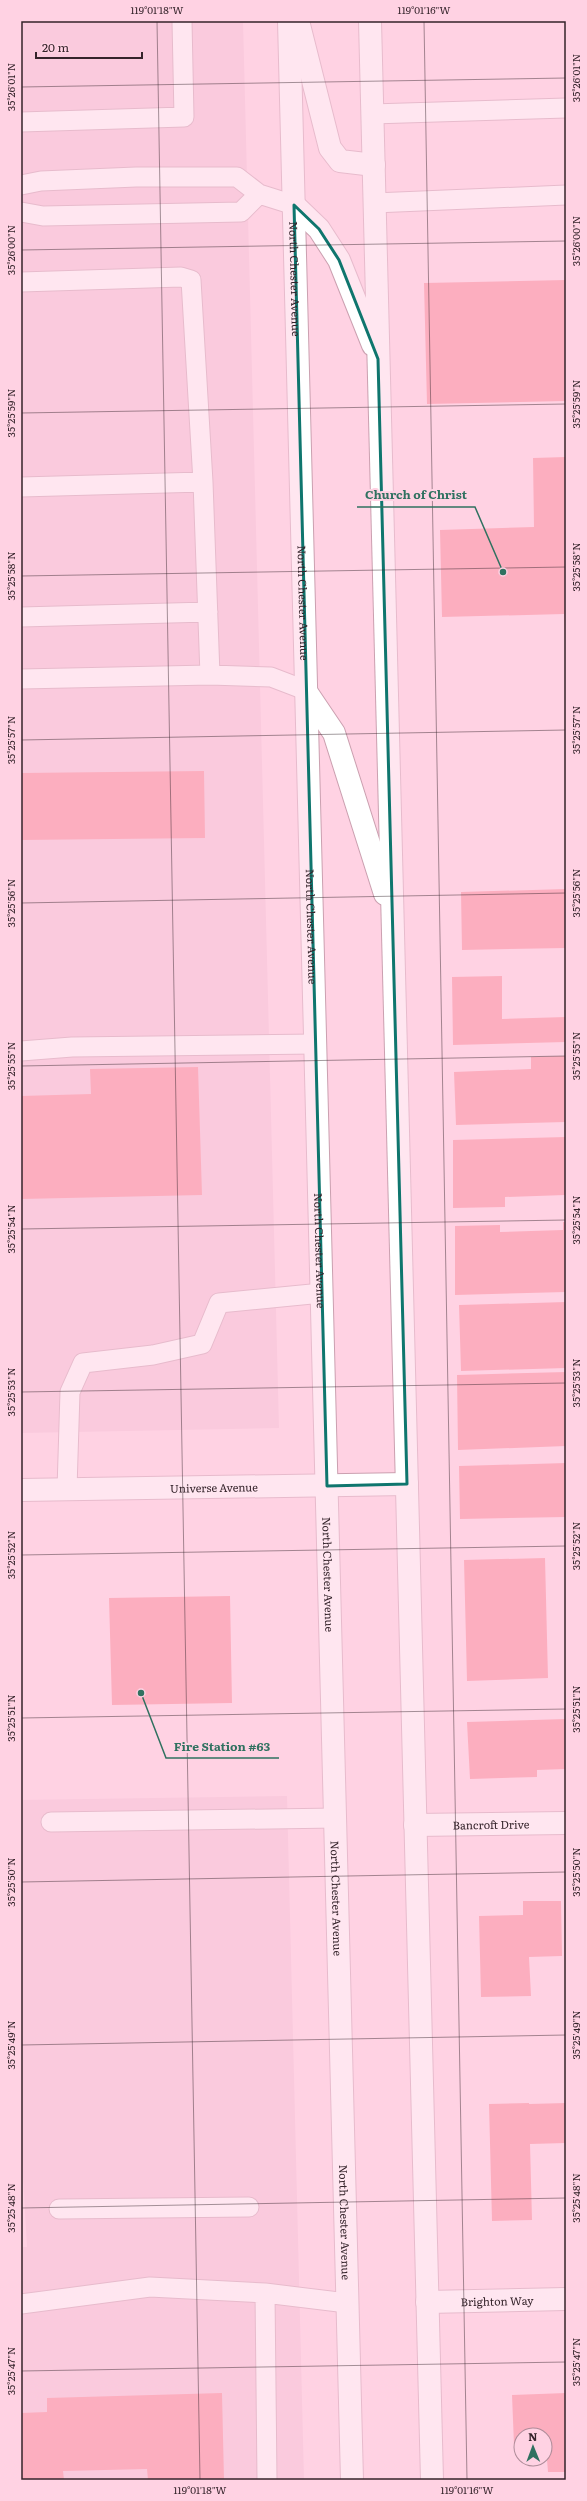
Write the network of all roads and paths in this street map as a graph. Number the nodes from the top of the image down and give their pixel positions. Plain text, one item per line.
1 (182, 21) edge
2 (289, 21) edge
3 (298, 21) edge
4 (370, 21) edge
5 (566, 108) edge
6 (372, 114) junction
7 (21, 122) edge
8 (374, 165) junction
9 (21, 185) edge
10 (259, 194) junction
11 (566, 194) edge
12 (374, 203) junction
13 (294, 204) junction
14 (21, 212) edge
15 (21, 282) edge
16 (378, 359) junction
17 (203, 482) junction
18 (21, 487) edge
19 (208, 612) junction
20 (21, 617) edge
21 (210, 675) junction
22 (21, 679) edge
23 (305, 690) junction
24 (392, 918) junction
25 (315, 1044) junction
26 (21, 1051) edge
27 (322, 1293) junction
28 (407, 1484) junction
29 (327, 1486) junction
30 (67, 1489) junction
31 (21, 1490) edge
32 (336, 1818) junction
33 (51, 1822) dead end
34 (566, 1823) edge
35 (415, 1825) junction
36 (249, 2207) dead end
37 (59, 2209) dead end
38 (265, 2293) junction
39 (566, 2299) edge
40 (427, 2302) junction
41 (347, 2303) junction
42 (21, 2304) edge
43 (267, 2480) edge
44 (352, 2480) edge
45 (432, 2480) edge

1 - 7 lane
2 - 13 main road, North Chester Avenue
3 - 8 main road
4 - 6 main road
5 - 6 lane
6 - 8 main road
8 - 12 main road
9 - 10 lane
10 - 13 lane
10 - 14 lane
11 - 12 lane
12 - 16 main road
13 - 16 main road
13 - 23 main road, North Chester Avenue
15 - 17 lane
16 - 24 main road
17 - 18 lane
17 - 19 lane
19 - 20 lane
19 - 21 lane
21 - 22 lane
21 - 23 lane
23 - 24 main road
23 - 25 main road, North Chester Avenue
24 - 28 main road
25 - 26 lane
25 - 27 main road, North Chester Avenue
27 - 29 main road, North Chester Avenue
27 - 30 lane
28 - 29 main road, Universe Avenue
28 - 35 main road
29 - 30 main road, Universe Avenue
29 - 32 main road, North Chester Avenue
30 - 31 main road, Universe Avenue
32 - 33 lane
32 - 41 main road, North Chester Avenue
34 - 35 main road, Bancroft Drive
35 - 40 main road
36 - 37 lane
38 - 41 lane
38 - 42 lane
38 - 43 lane
39 - 40 main road, Brighton Way
40 - 45 main road
41 - 44 main road, North Chester Avenue

